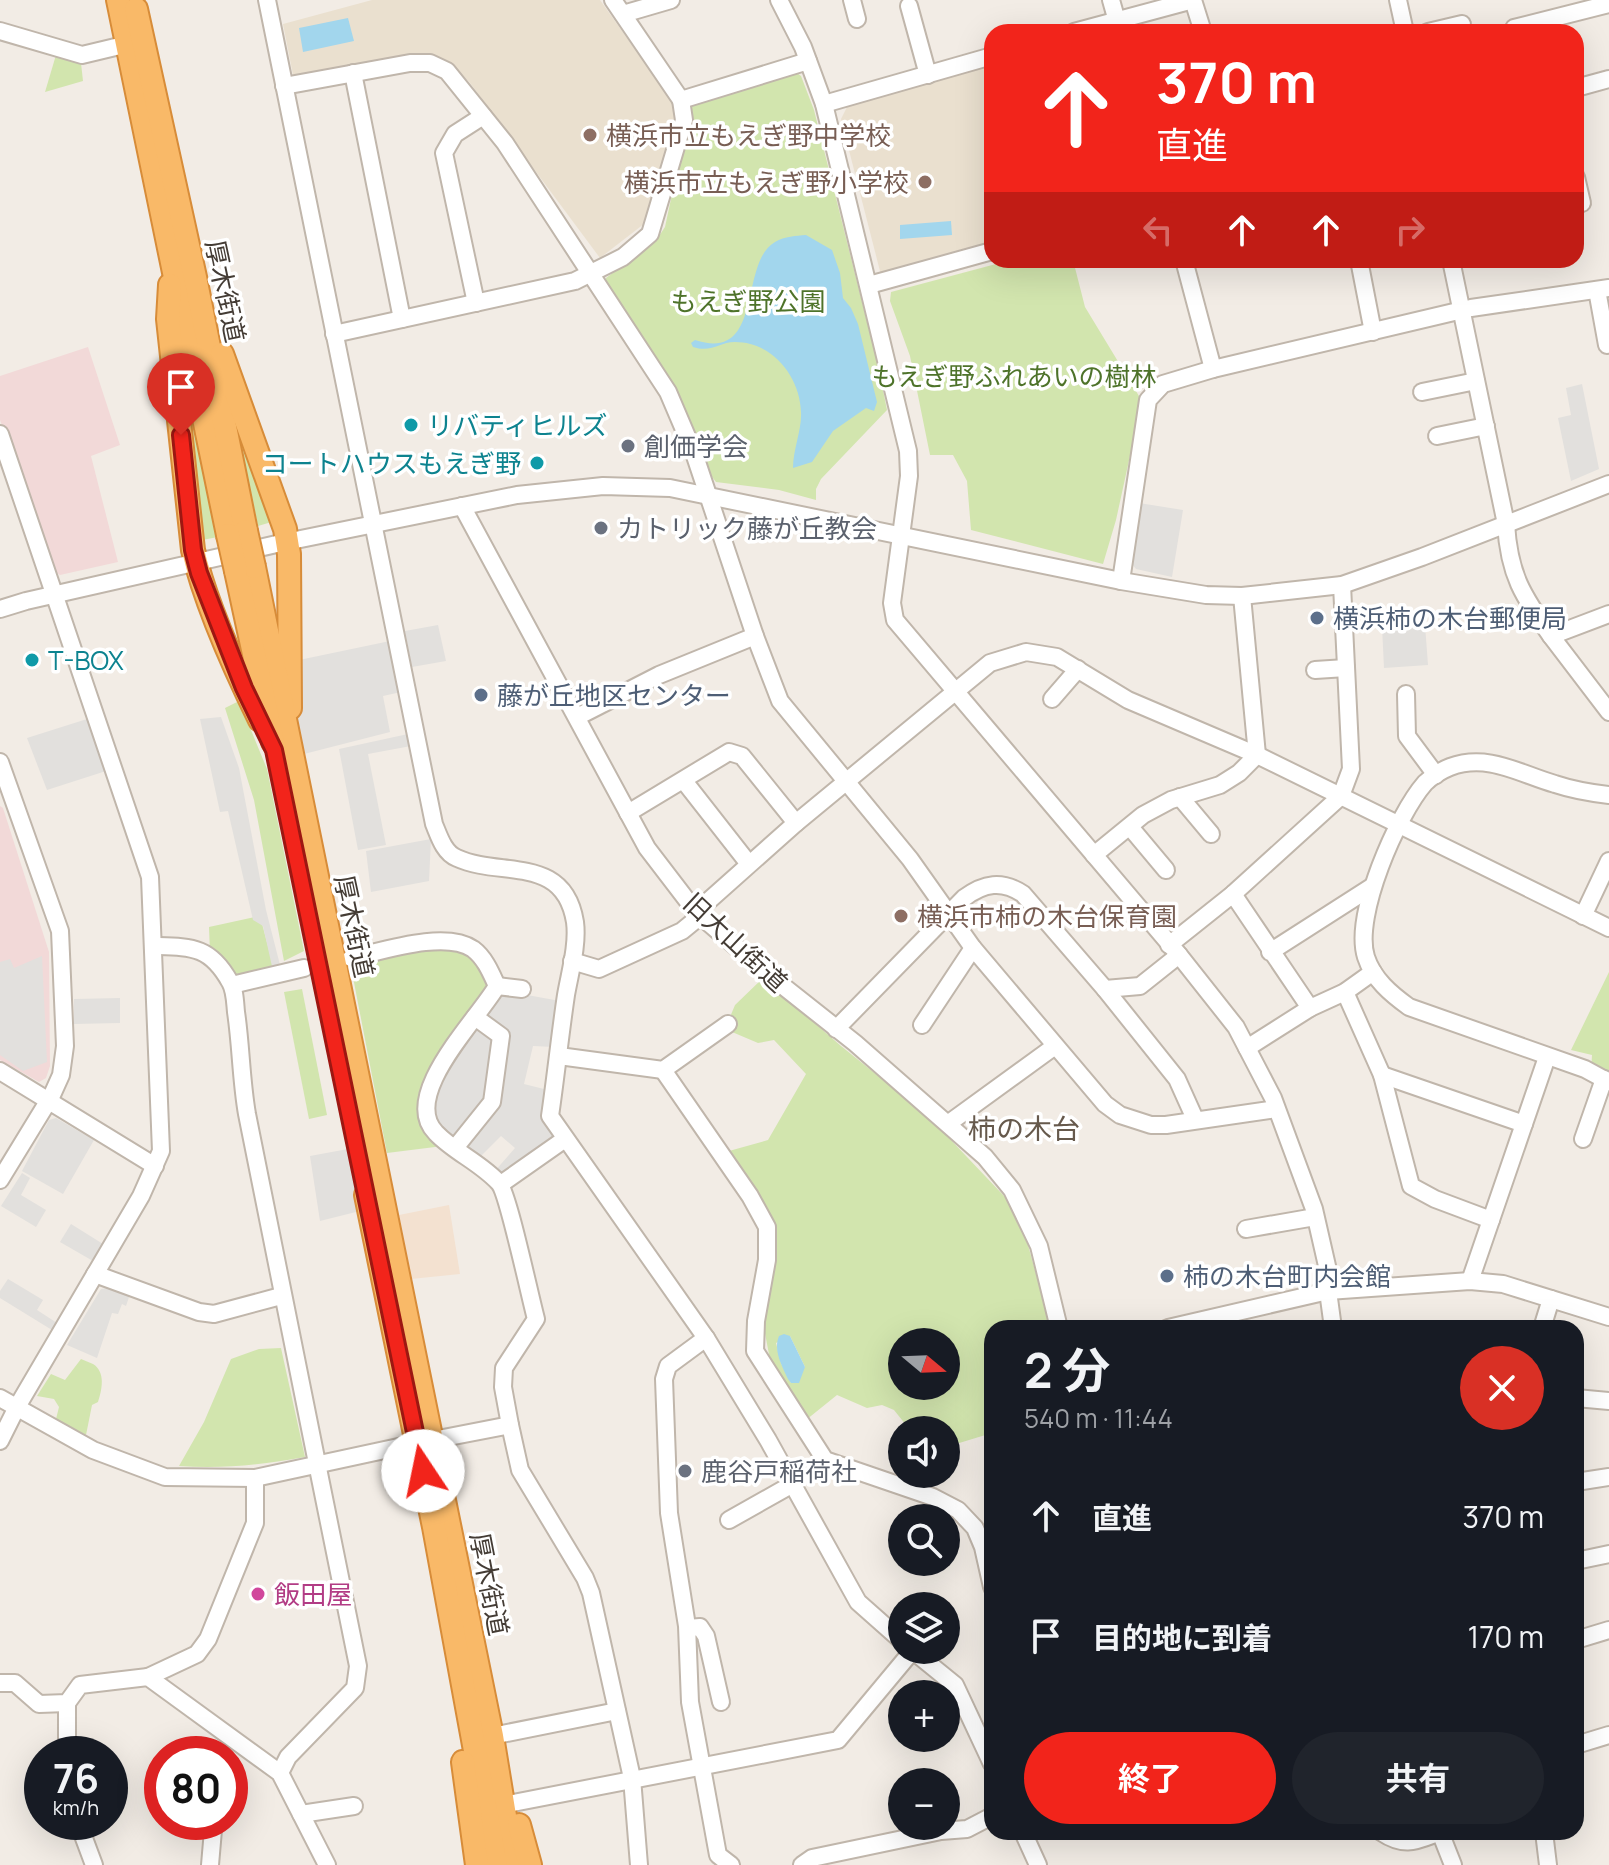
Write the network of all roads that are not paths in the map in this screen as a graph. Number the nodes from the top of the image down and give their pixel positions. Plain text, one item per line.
1 (118, 0) edge
2 (134, 0) edge
3 (267, 0) edge
4 (671, 0) edge
5 (779, 0) edge
6 (852, 0) edge
7 (1111, 0) edge
8 (1193, 0) edge
9 (1398, 0) edge
10 (1609, 4) edge
11 (909, 6) dead end
12 (618, 7) edge
13 (857, 19) dead end
14 (1117, 24) edge
15 (1124, 24) edge
16 (1200, 24) edge
17 (1400, 24) edge
18 (1530, 24) edge
19 (0, 31) edge
20 (128, 44) junction
21 (984, 58) edge
22 (808, 61) junction
23 (353, 73) junction
24 (928, 75) junction
25 (1609, 79) edge
26 (284, 86) junction
27 (1584, 86) edge
28 (681, 100) junction
29 (824, 104) junction
30 (483, 116) junction
31 (984, 253) edge
32 (172, 254) junction
33 (1186, 268) edge
34 (1361, 268) edge
35 (1453, 268) edge
36 (590, 273) junction
37 (195, 277) junction
38 (869, 285) junction
39 (1603, 289) edge
40 (476, 303) junction
41 (1462, 310) junction
42 (402, 319) junction
43 (1373, 332) junction
44 (334, 334) junction
45 (1607, 345) dead end
46 (1213, 369) junction
47 (1476, 381) junction
48 (1422, 392) dead end
49 (1486, 426) junction
50 (0, 434) edge
51 (1438, 435) dead end
52 (1609, 484) edge
53 (706, 494) junction
54 (462, 506) junction
55 (373, 523) junction
56 (1506, 524) junction
57 (237, 533) junction
58 (900, 536) junction
59 (287, 542) junction
60 (196, 561) junction
61 (1121, 581) junction
62 (1342, 585) junction
63 (53, 594) junction
64 (1242, 596) junction
65 (0, 609) edge
66 (1609, 614) edge
67 (755, 636) junction
68 (1551, 636) junction
69 (1346, 668) junction
70 (1078, 669) junction
71 (1315, 670) dead end
72 (954, 693) junction
73 (1406, 694) dead end
74 (1052, 699) dead end
75 (1609, 712) edge
76 (577, 717) junction
77 (281, 745) junction
78 (1257, 755) junction
79 (0, 762) edge
80 (1436, 775) junction
81 (684, 781) junction
82 (847, 782) junction
83 (5, 792) edge
84 (1609, 795) edge
85 (1341, 796) junction
86 (1180, 797) junction
87 (628, 813) junction
88 (796, 823) junction
89 (1400, 824) junction
90 (1130, 827) junction
91 (1211, 834) dead end
92 (1094, 855) junction
93 (1609, 861) edge
94 (749, 864) junction
95 (1166, 870) dead end
96 (1373, 886) junction
97 (1233, 894) junction
98 (696, 912) junction
99 (948, 915) junction
100 (1583, 916) junction
101 (1609, 928) edge
102 (154, 946) junction
103 (973, 948) junction
104 (1174, 950) junction
105 (1270, 952) junction
106 (351, 958) tunnel mouth
107 (572, 961) junction
108 (304, 968) tunnel mouth
109 (1373, 972) junction
110 (232, 985) junction
111 (497, 986) junction
112 (522, 989) dead end
113 (1105, 989) junction
114 (548, 991) dead end
115 (1345, 992) junction
116 (566, 994) junction
117 (1310, 1008) junction
118 (475, 1017) junction
119 (728, 1024) dead end
120 (922, 1025) dead end
121 (836, 1029) junction
122 (1055, 1046) junction
123 (1247, 1048) junction
124 (559, 1056) junction
125 (1547, 1057) junction
126 (663, 1070) junction
127 (0, 1071) edge
128 (1382, 1075) junction
129 (1606, 1080) edge
130 (49, 1100) junction
131 (1276, 1109) junction
132 (1195, 1119) junction
133 (949, 1123) junction
134 (1524, 1124) junction
135 (565, 1139) junction
136 (1583, 1139) dead end
137 (455, 1148) junction
138 (155, 1166) junction
139 (0, 1180) edge
140 (501, 1184) junction
141 (1315, 1217) junction
142 (1491, 1220) junction
143 (1246, 1229) dead end
144 (95, 1274) junction
145 (1470, 1281) junction
146 (1328, 1291) junction
147 (281, 1296) junction
148 (1551, 1299) junction
149 (1609, 1317) edge
150 (1057, 1320) edge
151 (1219, 1320) edge
152 (1332, 1320) edge
153 (1544, 1320) edge
154 (706, 1338) junction
155 (0, 1398) edge
156 (1584, 1399) edge
157 (1609, 1401) edge
158 (17, 1407) junction
159 (510, 1425) junction
160 (0, 1441) edge
161 (425, 1442) junction
162 (317, 1464) junction
163 (1609, 1477) edge
164 (255, 1478) junction
165 (1584, 1481) edge
166 (791, 1485) junction
167 (734, 1513) dead end
168 (434, 1527) junction
169 (984, 1551) edge
170 (1609, 1554) edge
171 (1584, 1559) edge
172 (688, 1628) junction
173 (888, 1629) edge
174 (1609, 1630) edge
175 (1584, 1638) edge
176 (900, 1664) edge
177 (929, 1664) edge
178 (148, 1677) junction
179 (949, 1680) edge
180 (0, 1683) edge
181 (721, 1702) dead end
182 (67, 1703) junction
183 (960, 1710) edge
184 (617, 1711) junction
185 (1609, 1735) edge
186 (67, 1736) edge
187 (492, 1736) junction
188 (1584, 1743) edge
189 (984, 1750) edge
190 (703, 1766) junction
191 (280, 1773) junction
192 (632, 1778) junction
193 (513, 1803) junction
194 (354, 1806) dead end
195 (301, 1814) junction
196 (984, 1820) edge
197 (85, 1840) edge
198 (212, 1840) edge
199 (1027, 1840) edge
200 (1393, 1840) edge
201 (1420, 1840) edge
202 (1443, 1840) edge
203 (1545, 1840) edge
204 (94, 1865) edge
205 (210, 1865) edge
206 (327, 1865) edge
207 (477, 1865) edge
208 (496, 1865) edge
209 (513, 1865) edge
210 (530, 1865) edge
211 (639, 1865) edge
212 (731, 1865) edge
213 (802, 1865) edge
214 (1038, 1865) edge
215 (1453, 1865) edge
216 (1548, 1865) edge

1 - 20 highway, 厚木街道
2 - 37 highway, 厚木街道
3 - 26 street
4 - 12 street
5 - 22 street
6 - 13 street
7 - 14 street
8 - 15 street
8 - 16 street
9 - 17 street
10 - 18 street
11 - 24 street
12 - 28 street
19 - 20 street
20 - 32 highway, 厚木街道
21 - 24 street
22 - 28 street
22 - 29 street
23 - 26 street
23 - 30 street
23 - 42 street
24 - 29 street
25 - 27 street
26 - 44 street
28 - 36 street
29 - 38 street
30 - 36 street
30 - 40 street
31 - 38 street
32 - 57 highway, 厚木街道
32 - 60 highway
33 - 46 street
34 - 43 street
35 - 41 street
36 - 40 street
36 - 53 street
37 - 57 highway, 厚木街道
37 - 59 highway
38 - 58 street
39 - 41 street
39 - 45 street
40 - 42 street
41 - 43 street
41 - 47 street
42 - 44 street
43 - 46 street
44 - 55 street
46 - 61 street
47 - 48 street
47 - 49 street
49 - 51 street
49 - 56 street
50 - 63 street
52 - 56 street
53 - 54 street
53 - 58 street
53 - 67 street
54 - 55 street
54 - 76 street, 旧大山街道
55 - 59 street
55 - 107 street
56 - 62 street
56 - 68 street
57 - 77 highway, 厚木街道, bridge
58 - 61 street
58 - 72 street
59 - 60 street
59 - 77 highway
60 - 63 street
60 - 77 highway
61 - 64 street
62 - 64 street
62 - 69 street
63 - 65 street
63 - 102 street
64 - 78 street
66 - 68 street
67 - 76 street
67 - 82 street
68 - 75 street
69 - 71 street
69 - 85 street
70 - 72 street
70 - 74 street
70 - 78 street
72 - 82 street
72 - 92 street
73 - 80 street
76 - 87 street, 旧大山街道
77 - 161 highway, 厚木街道
78 - 85 street
78 - 86 street
79 - 83 street
80 - 84 street
80 - 89 street
81 - 87 street
81 - 88 street
81 - 94 street
82 - 88 street
82 - 99 street
83 - 130 street
85 - 89 street
85 - 97 street
86 - 90 street
86 - 91 street
87 - 98 street, 旧大山街道
88 - 94 street
89 - 96 street
89 - 100 street
90 - 92 street
90 - 95 street
92 - 104 street
93 - 100 street
94 - 98 street
96 - 105 street
96 - 109 street
97 - 104 street
97 - 105 street
98 - 107 street
98 - 121 street, 旧大山街道
99 - 103 street
99 - 113 street
99 - 121 street
100 - 101 street
102 - 110 street
102 - 138 street
103 - 120 street
103 - 122 street
104 - 113 street
104 - 123 street
105 - 117 street
106 - 111 street
107 - 116 street
108 - 110 street
109 - 115 street
109 - 125 street
110 - 147 street
111 - 112 street
111 - 118 street
113 - 132 street
114 - 116 street
115 - 117 street
115 - 128 street
116 - 124 street
117 - 123 street
118 - 137 street
118 - 137 street
119 - 126 street
121 - 133 street, 旧大山街道
122 - 132 street
122 - 133 street
123 - 131 street
124 - 126 street
124 - 135 street
125 - 129 street
125 - 134 street
126 - 169 street
127 - 130 street
128 - 134 street
128 - 142 street
129 - 136 street
130 - 138 street
130 - 139 street
131 - 132 street
131 - 141 street
133 - 150 street, 旧大山街道
134 - 142 street
135 - 140 street
135 - 154 street
137 - 140 street
138 - 144 street
140 - 159 street
141 - 143 street
141 - 146 street
142 - 145 street
144 - 147 street
144 - 158 street
145 - 146 street
145 - 148 street
146 - 151 street
146 - 152 street
147 - 162 street
148 - 149 street
148 - 153 street
154 - 166 street
154 - 172 street
155 - 158 street
156 - 157 street
158 - 160 street
158 - 164 street
159 - 161 street
159 - 184 street
161 - 162 street
161 - 168 highway, 厚木街道
161 - 187 highway, 厚木街道
162 - 164 street
162 - 191 street
163 - 165 street
164 - 178 street
166 - 167 street
166 - 173 street
168 - 207 highway
168 - 208 highway, 厚木街道
170 - 171 street
172 - 181 street
172 - 190 street
174 - 175 street
176 - 190 street
177 - 179 street
178 - 182 street
178 - 191 street
180 - 182 street
182 - 186 street
183 - 189 street
184 - 187 street
184 - 192 street
185 - 188 street
187 - 193 highway
187 - 209 highway, 厚木街道
190 - 192 street
190 - 212 street
191 - 195 street
192 - 193 street
192 - 211 street
193 - 210 highway
194 - 195 street
195 - 206 street
196 - 213 street
197 - 204 street
198 - 205 street
199 - 214 street
200 - 201 street
202 - 215 street
203 - 216 street

